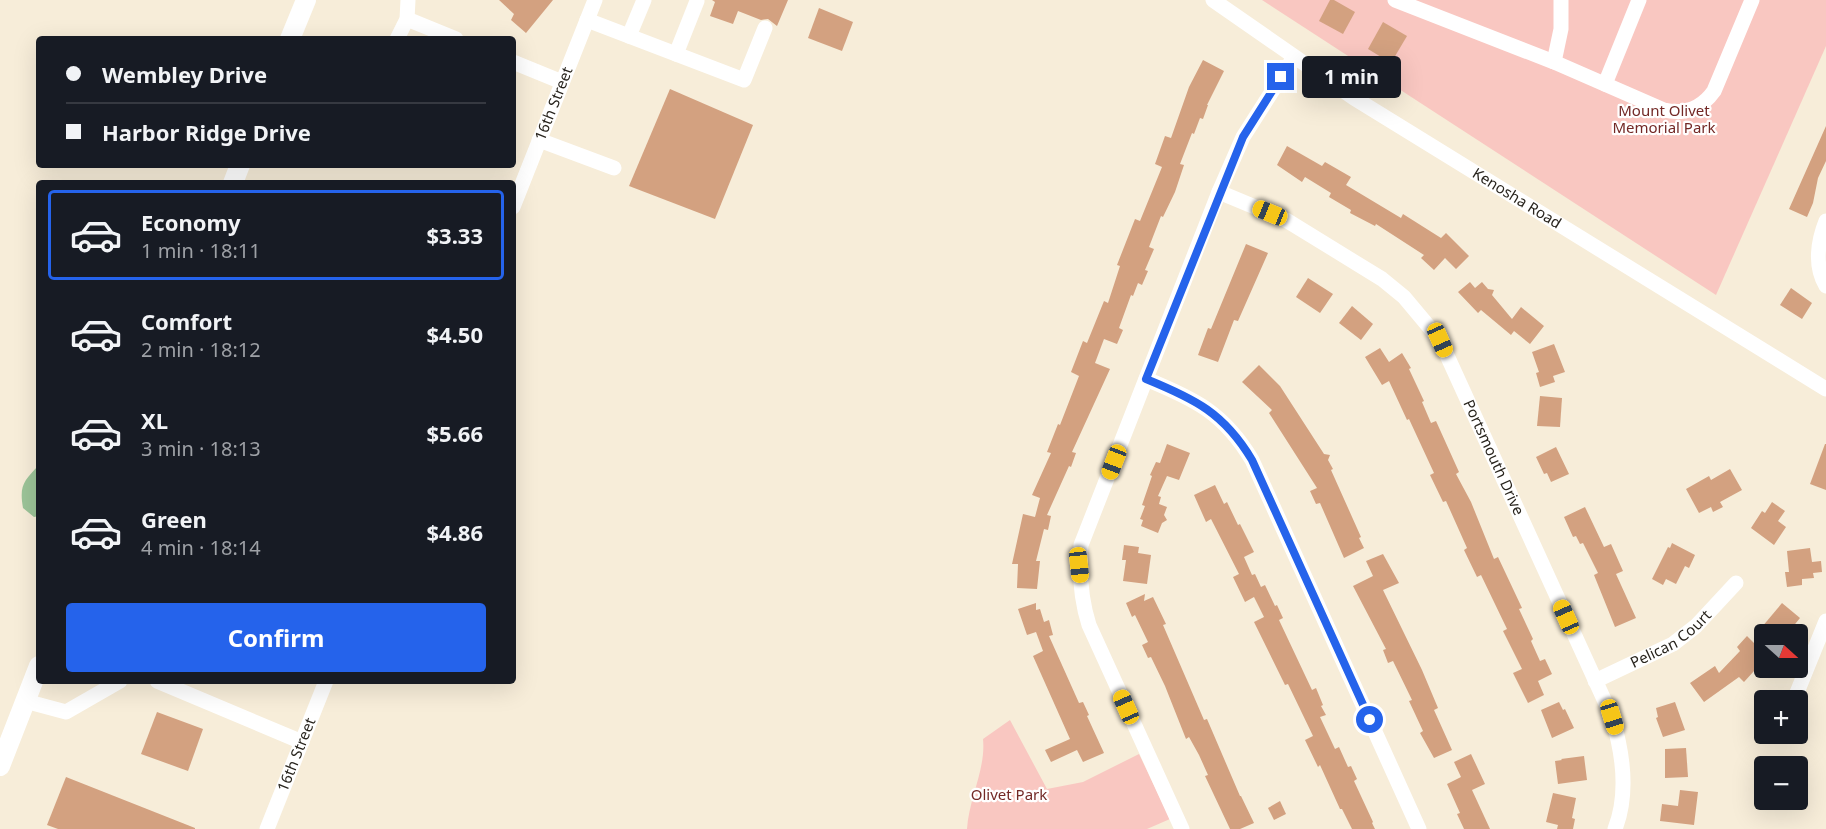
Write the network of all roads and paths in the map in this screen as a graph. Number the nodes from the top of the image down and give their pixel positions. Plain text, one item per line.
1 (306, 0) edge
2 (408, 0) edge
3 (595, 0) edge
4 (644, 0) edge
5 (1213, 0) edge
6 (1395, 0) edge
7 (1561, 0) edge
8 (1639, 0) edge
9 (1752, 0) edge
10 (697, 1) edge
11 (407, 19) junction
12 (587, 20) junction
13 (765, 28) dead end
14 (296, 36) edge
15 (398, 36) edge
16 (449, 36) edge
17 (629, 36) junction
18 (676, 54) junction
19 (1294, 57) junction
20 (1554, 62) junction
21 (516, 63) edge
22 (562, 82) junction
23 (1605, 84) junction
24 (539, 140) junction
25 (614, 168) dead end
26 (1219, 192) junction
27 (516, 199) edge
28 (1826, 221) edge
29 (1826, 286) edge
30 (1146, 379) junction
31 (1826, 389) edge
32 (1736, 583) dead end
33 (1826, 621) edge
34 (36, 674) edge
35 (1595, 681) junction
36 (115, 684) edge
37 (164, 684) edge
38 (325, 684) edge
39 (1798, 690) edge
40 (25, 701) junction
41 (302, 742) junction
42 (0, 766) edge
43 (267, 829) edge
44 (1182, 829) edge
45 (1419, 829) edge
46 (1615, 829) edge

1 - 14 main road
2 - 11 street
3 - 12 street, 16th Street
4 - 17 street
5 - 19 street, Kenosha Road
6 - 20 street
7 - 20 street
8 - 23 street
9 - 23 street
10 - 18 street
11 - 15 street
11 - 16 street
12 - 17 street
12 - 22 street, 16th Street
13 - 18 street
17 - 18 street
19 - 26 street
19 - 31 street, Kenosha Road
20 - 23 street
21 - 22 street
22 - 24 street, 16th Street
24 - 25 street
24 - 27 street, 16th Street
26 - 30 street
26 - 35 street, Portsmouth Drive
28 - 29 street
30 - 44 street
30 - 45 street
32 - 35 street, Pelican Court
33 - 39 street
34 - 40 main road
35 - 46 street, Portsmouth Drive
36 - 40 street
37 - 41 street
38 - 41 street, 16th Street
40 - 42 main road
41 - 43 street, 16th Street

